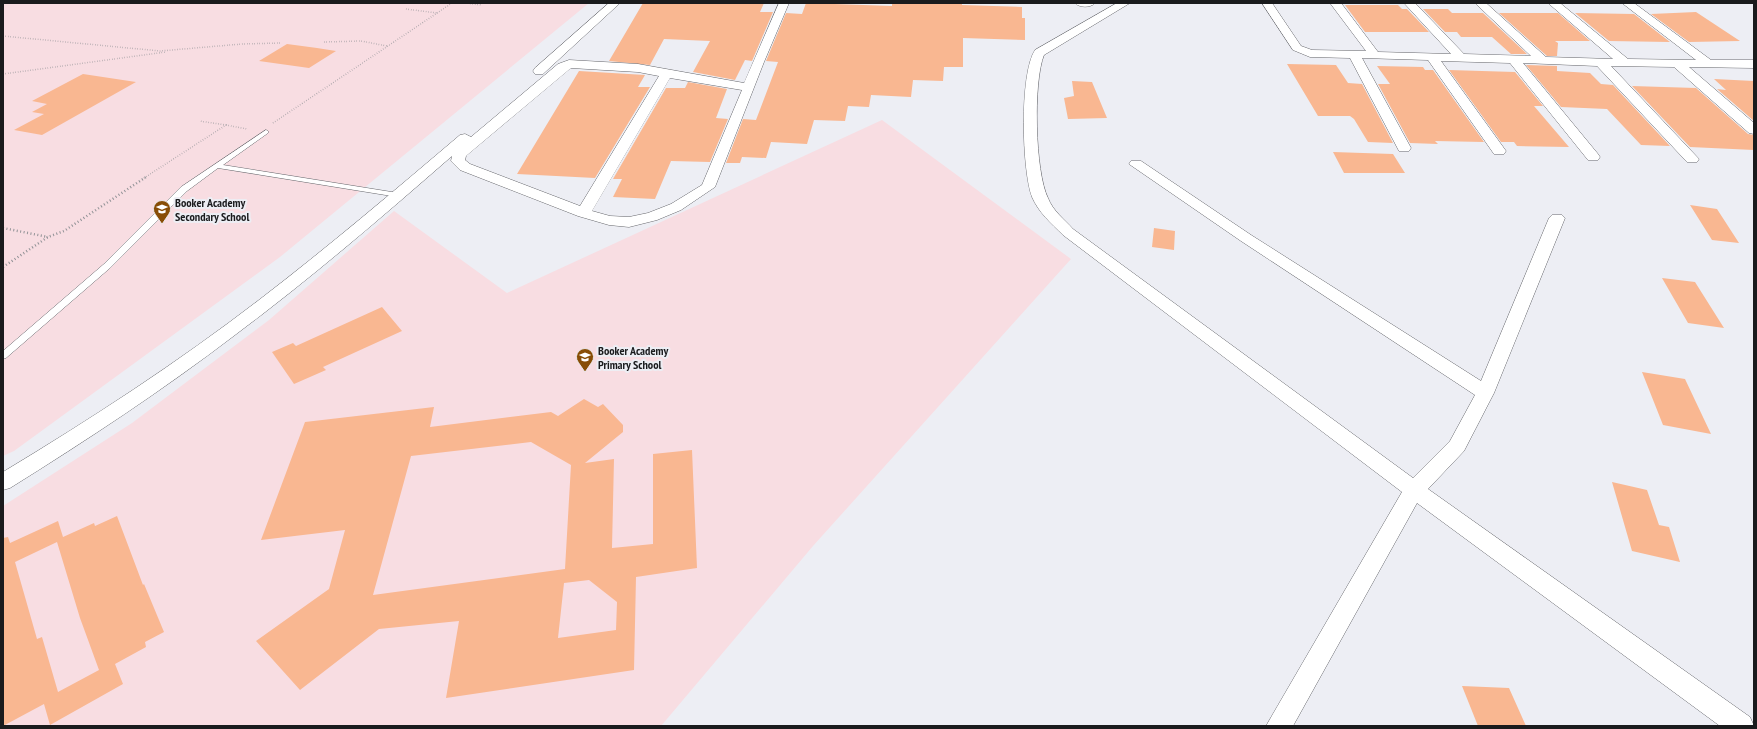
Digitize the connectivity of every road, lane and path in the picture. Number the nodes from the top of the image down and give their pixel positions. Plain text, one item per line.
1 (452, 3) edge
2 (465, 3) edge
3 (616, 3) edge
4 (784, 3) edge
5 (1080, 3) edge
6 (1090, 3) edge
7 (1125, 3) edge
8 (1267, 3) edge
9 (1335, 3) edge
10 (1409, 3) edge
11 (1480, 3) edge
12 (1553, 3) edge
13 (1627, 3) edge
14 (482, 5) dead end
15 (406, 9) dead end
16 (437, 13) junction
17 (3, 36) edge
18 (324, 42) dead end
19 (281, 43) dead end
20 (388, 46) junction
21 (182, 50) junction
22 (1354, 55) junction
23 (1375, 56) junction
24 (1432, 57) junction
25 (1462, 58) junction
26 (1514, 60) junction
27 (1543, 61) junction
28 (1601, 63) junction
29 (1625, 63) junction
30 (1678, 64) junction
31 (1709, 64) junction
32 (1754, 64) edge
33 (667, 73) junction
34 (3, 74) edge
35 (749, 88) junction
36 (198, 120) dead end
37 (226, 125) junction
38 (253, 130) dead end
39 (266, 130) joint
40 (1754, 130) edge
41 (1404, 148) dead end
42 (223, 151) dead end
43 (1499, 151) dead end
44 (234, 153) junction
45 (1593, 156) dead end
46 (1692, 158) dead end
47 (1136, 164) dead end
48 (216, 166) junction
49 (398, 195) junction
50 (583, 213) junction
51 (1558, 218) dead end
52 (3, 228) edge
53 (48, 237) junction
54 (3, 267) edge
55 (3, 356) edge
56 (1484, 393) junction
57 (3, 482) edge
58 (1414, 490) junction
59 (1279, 726) edge
60 (1741, 726) edge

1 - 16 path
2 - 14 path
3 - 49 street
4 - 35 street
5 - 6 street
7 - 58 street
8 - 22 street
9 - 23 street
10 - 25 street
11 - 27 street
12 - 29 street
13 - 31 street
15 - 16 path
16 - 20 path
17 - 21 path
18 - 20 path
19 - 21 path
20 - 39 path
21 - 34 path
22 - 23 street
22 - 41 street
23 - 24 street
24 - 25 street
24 - 43 street
25 - 26 street
26 - 27 street
26 - 45 street
27 - 28 street
28 - 29 street
28 - 46 street
29 - 30 street
30 - 31 street
30 - 40 street
31 - 32 street
33 - 35 street
33 - 50 street
33 - 50 street
35 - 50 street
36 - 37 path
37 - 38 path
37 - 53 path
39 - 44 lane
42 - 44 lane
44 - 48 lane
47 - 56 street
48 - 49 lane
48 - 55 lane
49 - 57 street
51 - 56 street
52 - 53 path
53 - 54 path
56 - 58 street
58 - 59 street
58 - 60 street

